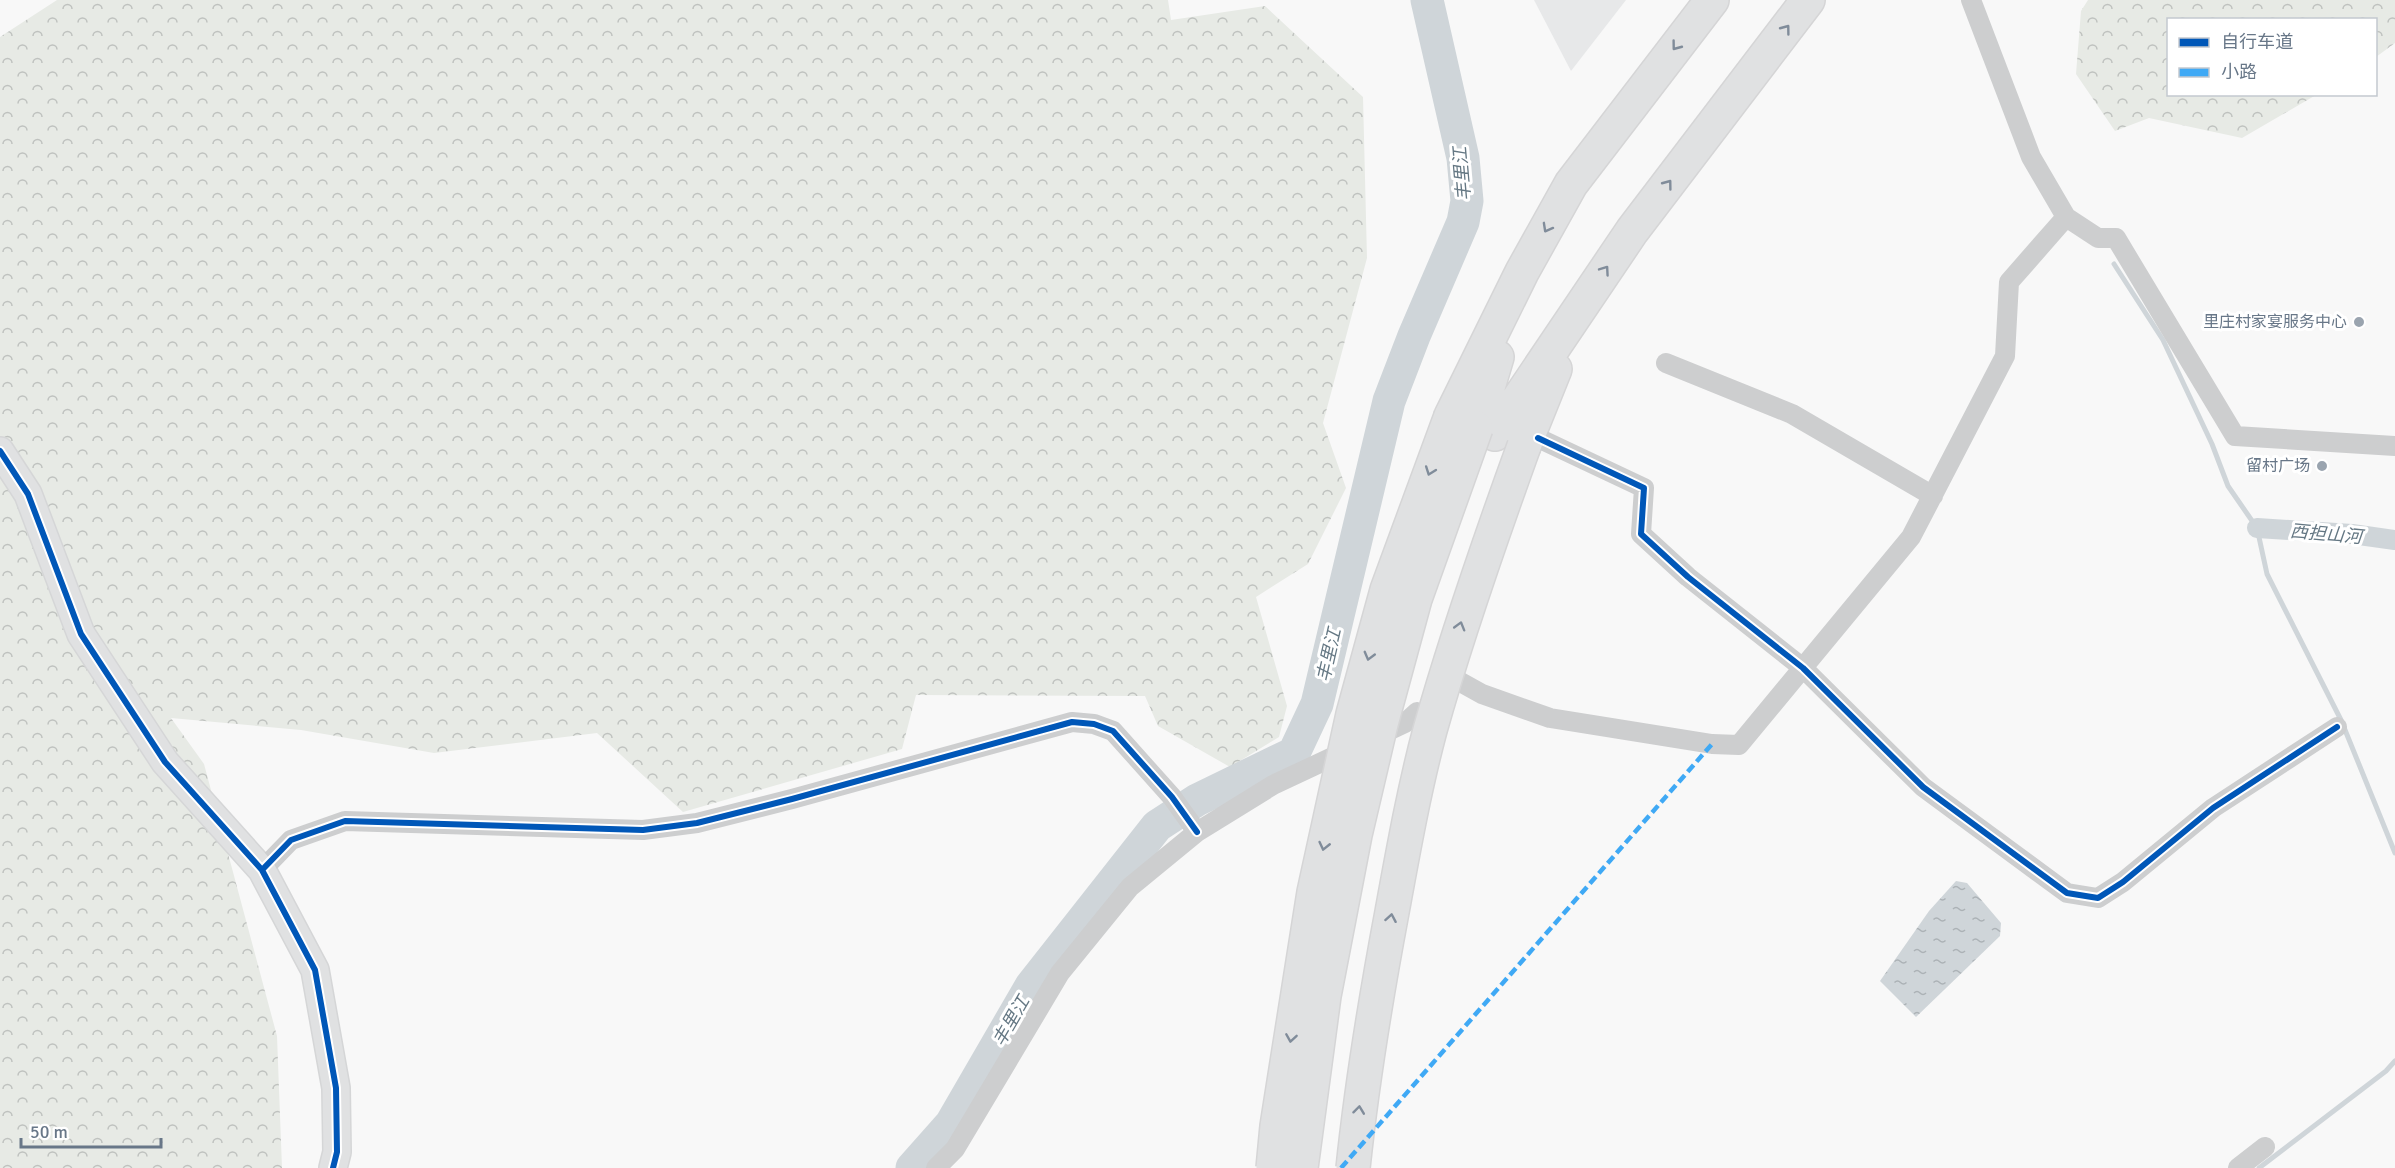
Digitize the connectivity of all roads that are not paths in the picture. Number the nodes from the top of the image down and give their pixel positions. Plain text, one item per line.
1 (1712, 0) edge
2 (1808, 0) edge
3 (1971, 0) edge
4 (2066, 217) junction
5 (1665, 363) dead end
6 (1497, 432) junction
7 (2395, 446) edge
8 (0, 451) edge
9 (1933, 496) junction
10 (1803, 668) junction
11 (1446, 674) dead end
12 (1417, 712) dead end
13 (2337, 727) dead end
14 (1195, 828) junction
15 (262, 870) junction
16 (2265, 1147) dead end
17 (333, 1168) edge
18 (936, 1168) edge
19 (1273, 1168) edge
20 (1301, 1168) edge
21 (1320, 1168) edge
22 (1353, 1168) edge
23 (2238, 1168) edge

1 -> 6 highway
6 -> 2 highway
3 - 4 street
4 - 7 street
4 - 9 street
5 - 9 street
6 - 10 street
6 -> 19 highway, bridge
6 - 20 highway, bridge
6 - 21 highway
22 -> 6 highway, bridge
8 - 15 street
9 - 10 street
10 - 11 street
10 - 13 street
12 - 14 street
14 - 15 street
14 - 18 street
15 - 17 street
16 - 23 street

